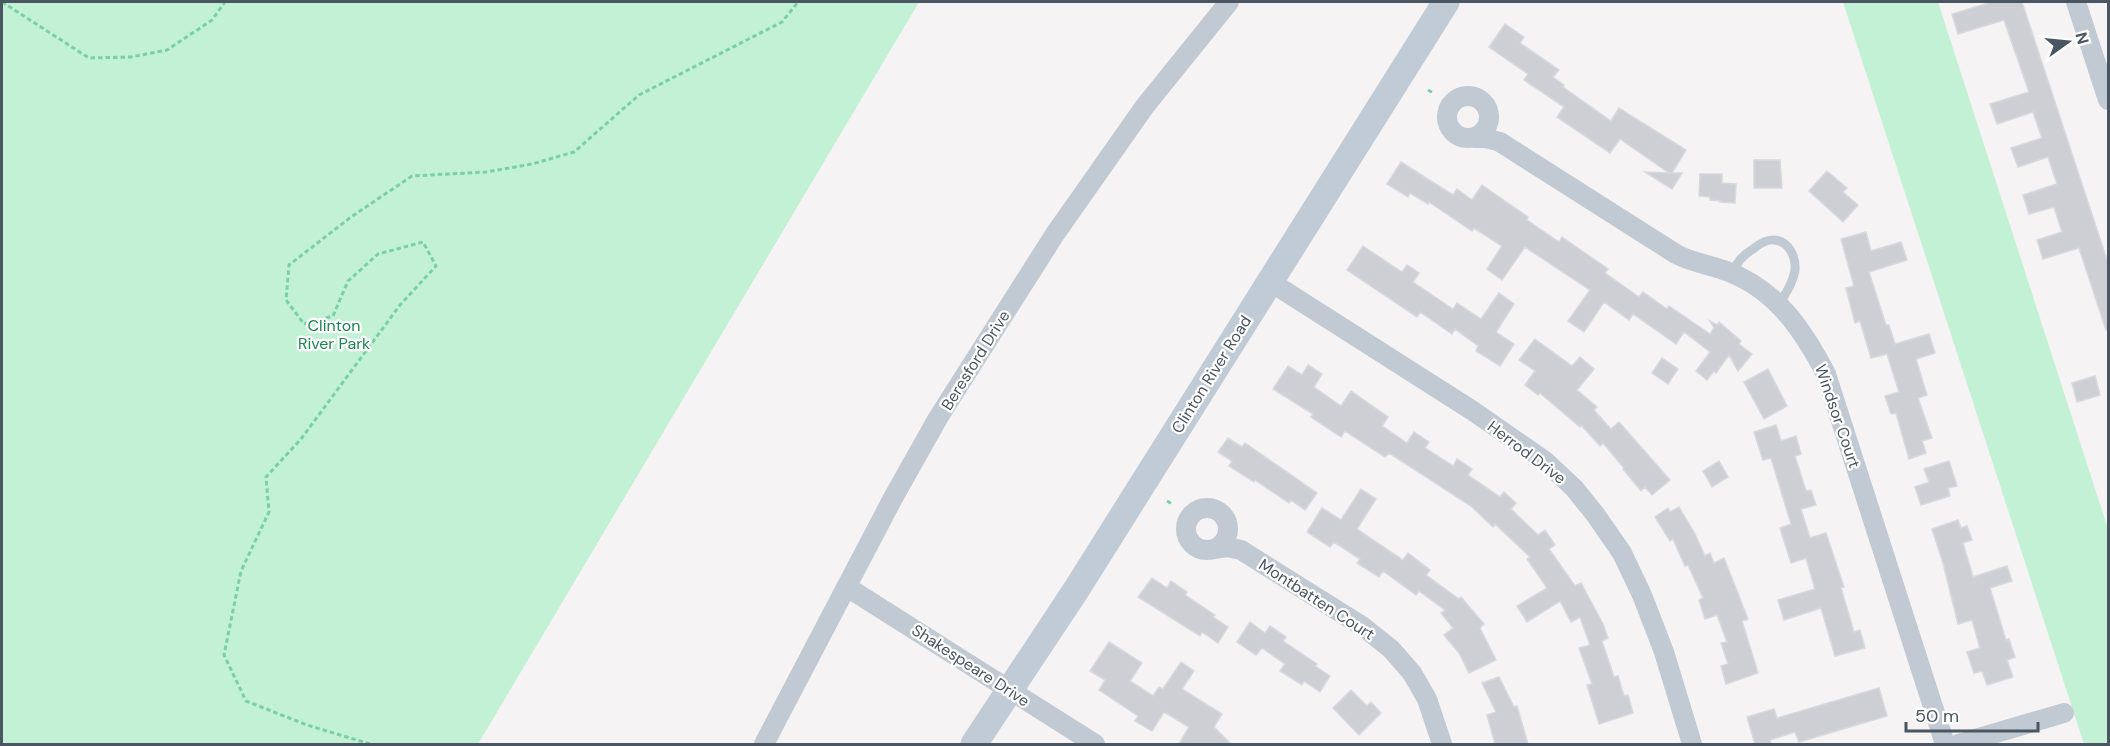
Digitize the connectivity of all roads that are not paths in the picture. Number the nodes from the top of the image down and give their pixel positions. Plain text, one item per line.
1 (1229, 2) edge
2 (1446, 2) edge
3 (2076, 2) edge
4 (2109, 100) edge
5 (1490, 117) junction
6 (1474, 138) junction
7 (1500, 142) junction
8 (1732, 273) junction
9 (1269, 281) junction
10 (1779, 304) junction
11 (1228, 526) junction
12 (1215, 549) junction
13 (1241, 550) junction
14 (847, 587) junction
15 (1009, 690) junction
16 (2064, 713) dead end
17 (764, 744) edge
18 (974, 744) edge
19 (1095, 744) edge
20 (1442, 744) edge
21 (1692, 744) edge
22 (1945, 744) edge
23 (1958, 744) edge

1 - 14 street, Beresford Drive
2 - 9 street, Clinton River Road
3 - 4 street
5 - 6 street
5 - 6 street, Windsor Court
5 - 7 street, Windsor Court
6 - 7 street, Windsor Court
7 - 8 street, Windsor Court
8 - 10 street, Windsor Court
8 - 10 lane
9 - 15 street, Clinton River Road
9 - 21 street, Herrod Drive
10 - 22 street, Windsor Court
11 - 12 street
11 - 12 street, Montbatten Court
11 - 13 street, Montbatten Court
12 - 13 street, Montbatten Court
13 - 20 street, Montbatten Court
14 - 15 street, Shakespeare Drive
14 - 17 street, Beresford Drive
15 - 18 street, Clinton River Road
15 - 19 street, Shakespeare Drive
16 - 23 street

